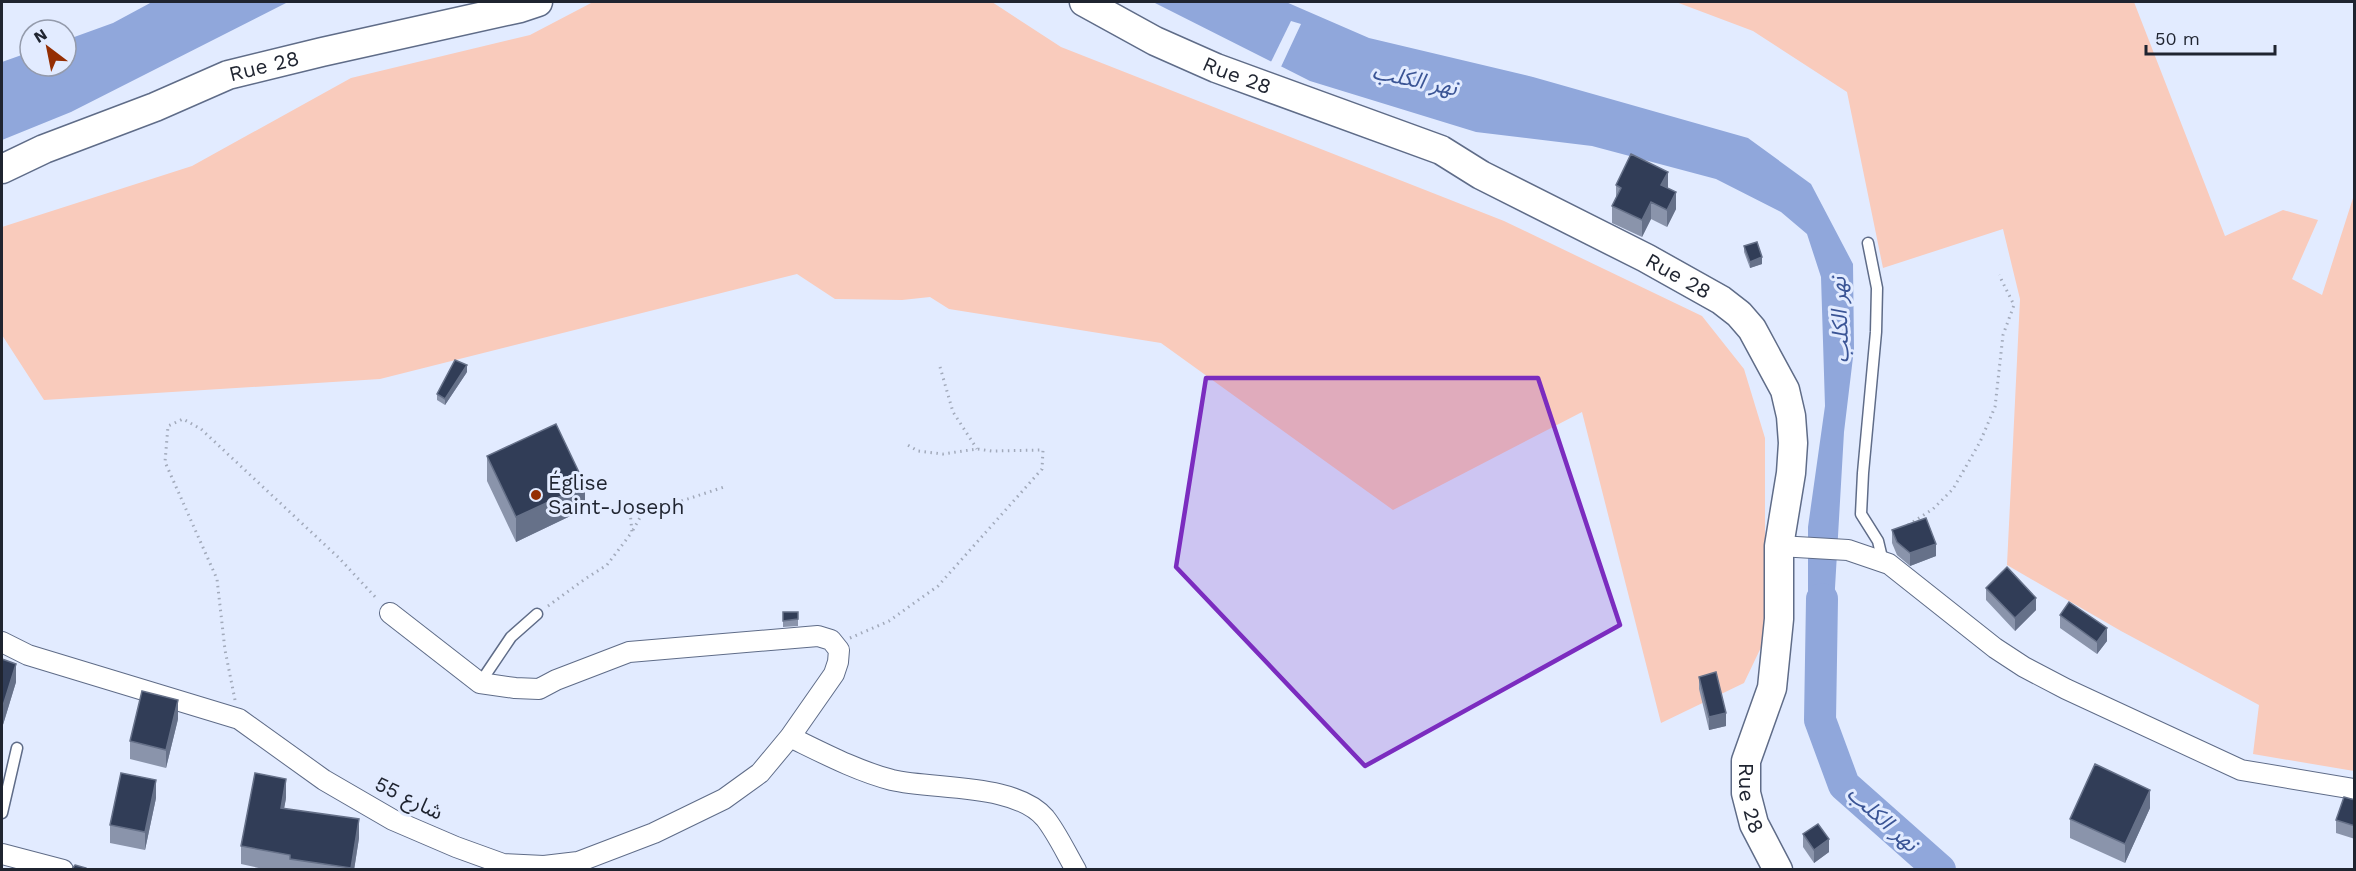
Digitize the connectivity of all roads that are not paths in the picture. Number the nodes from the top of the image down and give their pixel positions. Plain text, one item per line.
1 (538, 2) edge
2 (1084, 2) edge
3 (2, 170) edge
4 (1868, 243) dead end
5 (1779, 546) junction
6 (1883, 562) junction
7 (390, 613) road end
8 (537, 614) road end
9 (2, 642) edge
10 (480, 683) junction
11 (790, 737) junction
12 (16, 748) dead end
13 (2355, 789) edge
14 (3, 797) edge
15 (2, 813) edge
16 (2, 854) edge
17 (63, 870) edge
18 (1076, 870) edge
19 (1778, 870) edge

1 - 3 street, Rue 28
2 - 5 street, Rue 28
4 - 6 lane
5 - 6 street
5 - 19 street, Rue 28
6 - 13 street
7 - 10 street
8 - 10 lane
9 - 11 street, شارع 55
10 - 11 street, شارع 55
11 - 18 street
12 - 14 lane
14 - 15 lane
16 - 17 street

